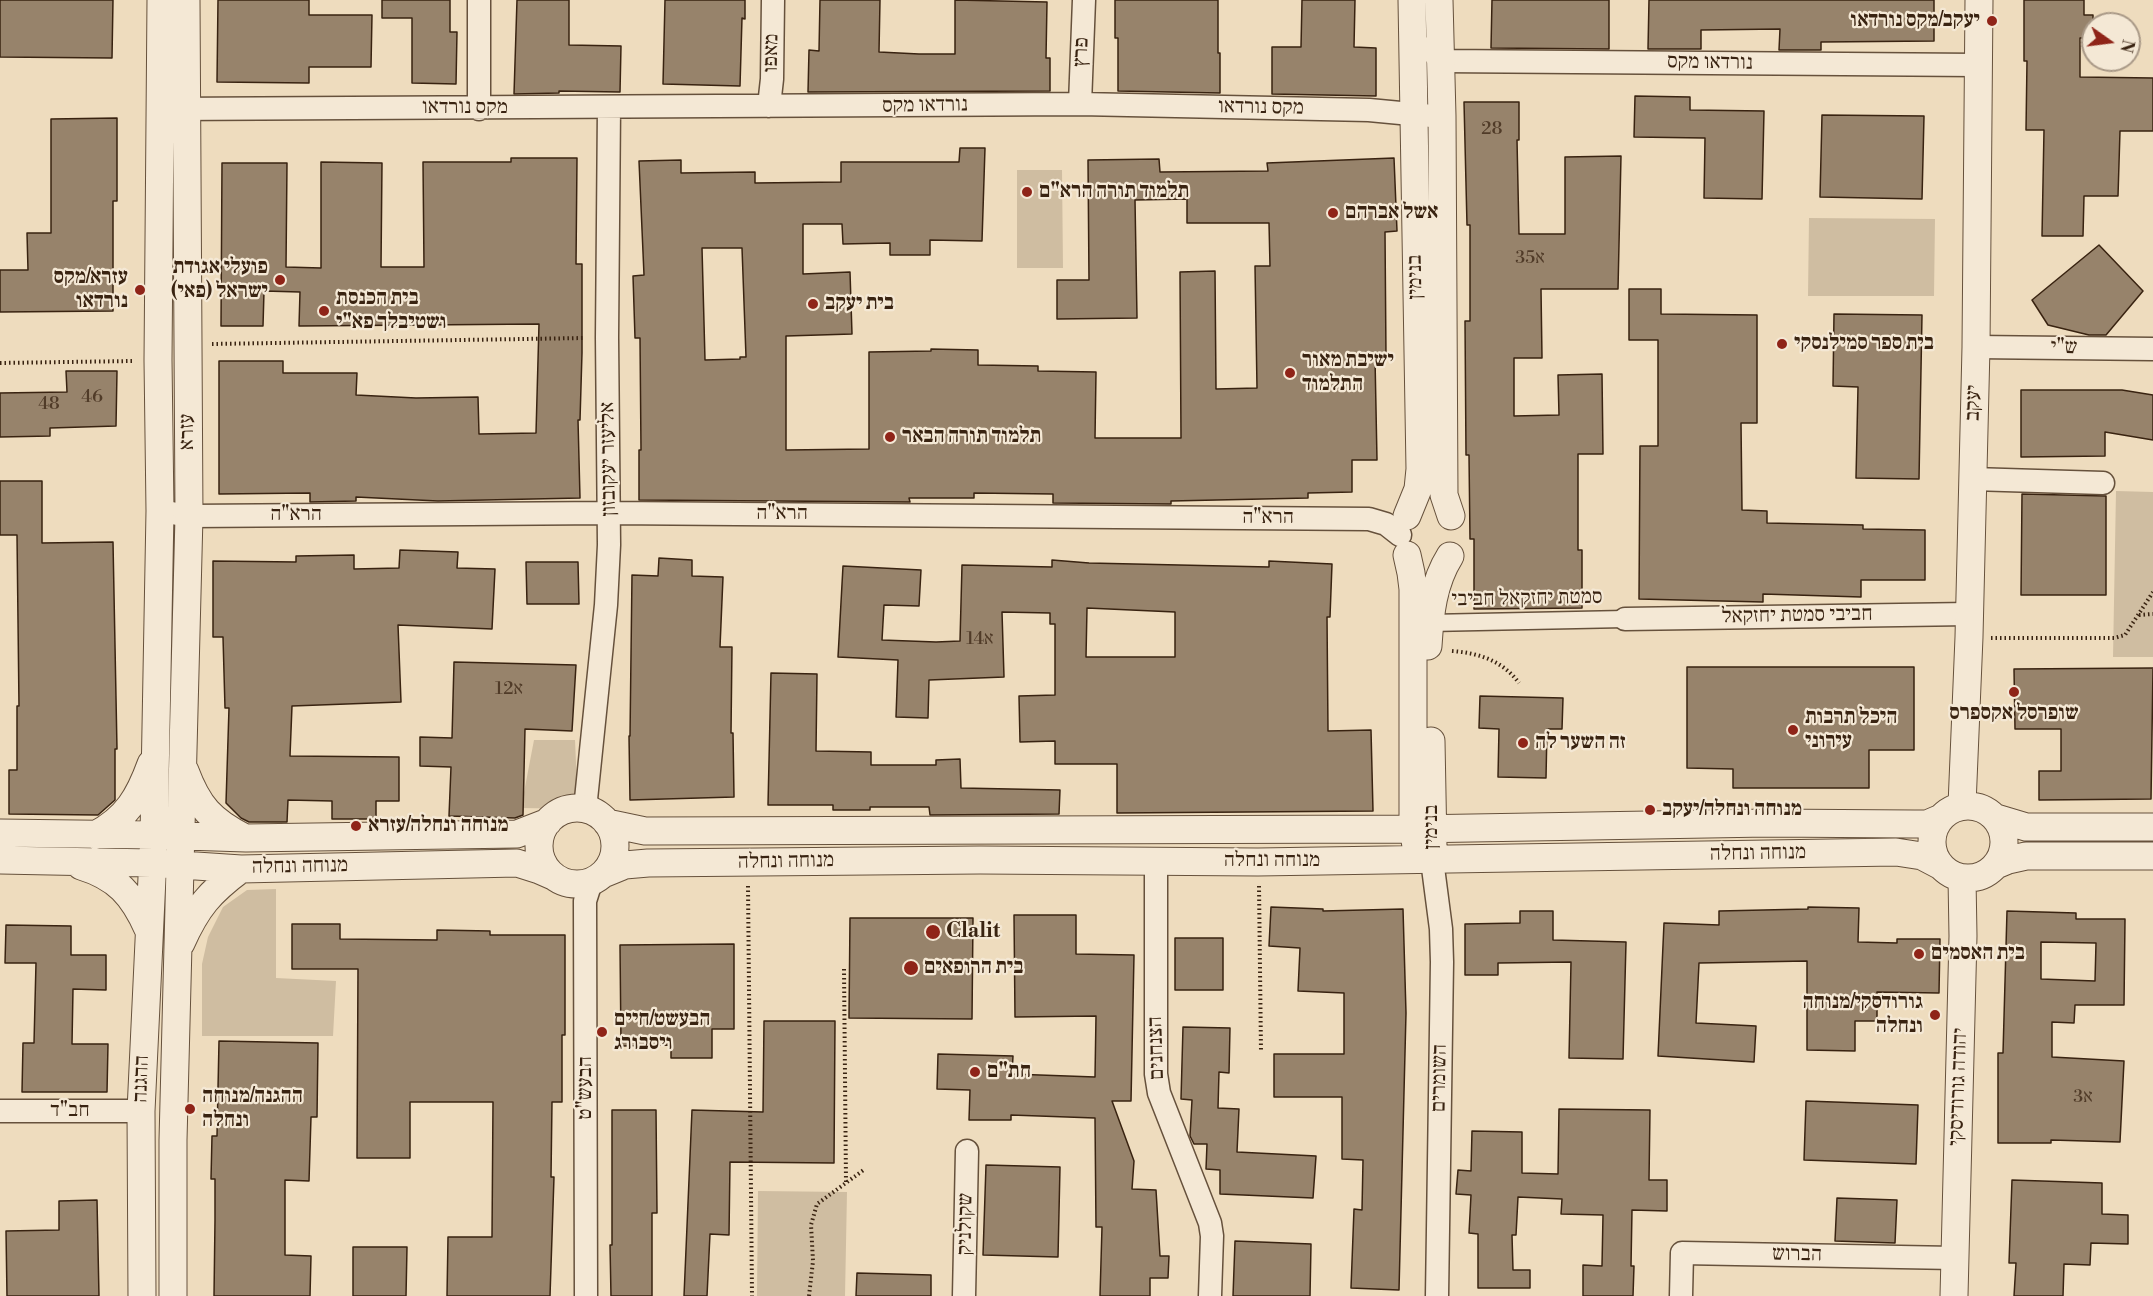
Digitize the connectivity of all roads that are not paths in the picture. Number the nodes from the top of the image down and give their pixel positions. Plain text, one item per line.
1 (161, 0) edge
2 (186, 0) edge
3 (479, 0) edge
4 (773, 0) edge
5 (1084, 0) edge
6 (1412, 0) edge
7 (1439, 0) edge
8 (1979, 0) edge
9 (1412, 29) junction
10 (1442, 61) junction
11 (1978, 65) junction
12 (1080, 105) junction
13 (769, 106) junction
14 (609, 107) junction
15 (174, 109) junction
16 (479, 109) junction
17 (1412, 115) junction
18 (1442, 116) junction
19 (1976, 347) junction
20 (2153, 349) edge
21 (1972, 479) junction
22 (2103, 483) dead end
23 (160, 511) junction
24 (610, 513) junction
25 (189, 516) junction
26 (1451, 516) junction
27 (1404, 536) junction
28 (1450, 556) junction
29 (1625, 619) joint
30 (1969, 626) junction
31 (1429, 636) junction
32 (156, 748) junction
33 (183, 765) junction
34 (1952, 812) junction
35 (596, 816) junction
36 (1996, 818) junction
37 (548, 822) junction
38 (2153, 827) edge
39 (1423, 829) junction
40 (0, 833) edge
41 (95, 835) junction
42 (166, 835) junction
43 (246, 838) junction
44 (2153, 856) edge
45 (0, 860) edge
46 (1432, 860) junction
47 (65, 862) junction
48 (1156, 862) junction
49 (151, 863) junction
50 (180, 864) junction
51 (1996, 865) junction
52 (241, 869) junction
53 (1951, 872) junction
54 (555, 877) junction
55 (597, 878) junction
56 (148, 931) junction
57 (178, 950) junction
58 (0, 1111) edge
59 (141, 1111) junction
60 (967, 1151) dead end
61 (1954, 1257) junction
62 (142, 1296) edge
63 (173, 1296) edge
64 (586, 1296) edge
65 (964, 1296) edge
66 (1210, 1296) edge
67 (1437, 1296) edge
68 (1681, 1296) edge
69 (1954, 1296) edge

1 - 15 street, עזרא
2 - 15 street, עזרא
3 - 16 street
4 - 13 street, מאפו
5 - 12 street, פרץ
6 - 9 street, בנימין
7 - 10 street, בנימין
8 - 11 street, יעקב
9 - 10 street
9 - 17 street, בנימין
10 - 11 street, נורדאו מקס
10 - 18 street, בנימין
11 - 19 street, יעקב
12 - 13 street, נורדאו מקס
12 - 17 street, מקס נורדאו
13 - 14 street, מקס נורדאו
14 - 16 street, מקס נורדאו
14 - 24 street, אליעזר יעקובזון
15 - 16 street, מקס נורדאו
15 - 23 street, עזרא
15 - 25 street, עזרא
17 - 18 street, מקס נורדאו
17 - 27 street, בנימין
18 - 26 street, בנימין
19 - 20 street, ש"י
19 - 21 street, יעקב
21 - 22 street
21 - 30 street, יעקב
23 - 25 street, הרא"ה
23 - 32 street, עזרא
24 - 25 street, הרא"ה
24 - 27 street, הרא"ה
24 - 35 street, אליעזר יעקובזון
25 - 33 street, עזרא
26 - 27 street
26 - 28 street
27 - 28 street
27 - 39 street, בנימין
28 - 31 street, בנימין
29 - 30 street, חביבי סמטת יחזקאל
29 - 31 street, סמטת יחזקאל חביבי
30 - 34 street, יעקב
31 - 39 street, בנימין
32 - 41 street
32 - 42 street, עזרא
33 - 42 street, עזרא
33 - 43 street
34 - 36 street
34 - 39 street, מנוחה ונחלה
34 - 53 street
35 - 37 street
35 - 39 street, מנוחה ונחלה
35 - 55 street
36 - 38 street
36 - 51 street
37 - 43 street, מנוחה ונחלה
37 - 54 street
39 - 46 street, בנימין
40 - 41 street, מנוחה ונחלה
41 - 42 street, מנוחה ונחלה
42 - 43 street, מנוחה ונחלה
42 - 49 street, עזרא
42 - 50 street, עזרא
44 - 51 street
45 - 47 street
46 - 48 street, מנוחה ונחלה
46 - 53 street, מנוחה ונחלה
46 - 67 street, השומרים
47 - 49 street, מנוחה ונחלה
47 - 56 street
48 - 55 street, מנוחה ונחלה
48 - 66 street, הצנחנים
49 - 50 street, מנוחה ונחלה
49 - 56 street, ההגנה
50 - 52 street, מנוחה ונחלה
50 - 57 street, ההגנה
51 - 53 street
52 - 54 street, מנוחה ונחלה
52 - 57 street
53 - 61 street, יהודה גורודיסקי
54 - 55 street
55 - 64 street, הבעש"ט
56 - 59 street, ההגנה
57 - 63 street, ההגנה
58 - 59 street, חב"ד
59 - 62 street, ההגנה
60 - 65 street, שקולניק
61 - 68 street, הברוש
61 - 69 street, יהודה גורודיסקי

